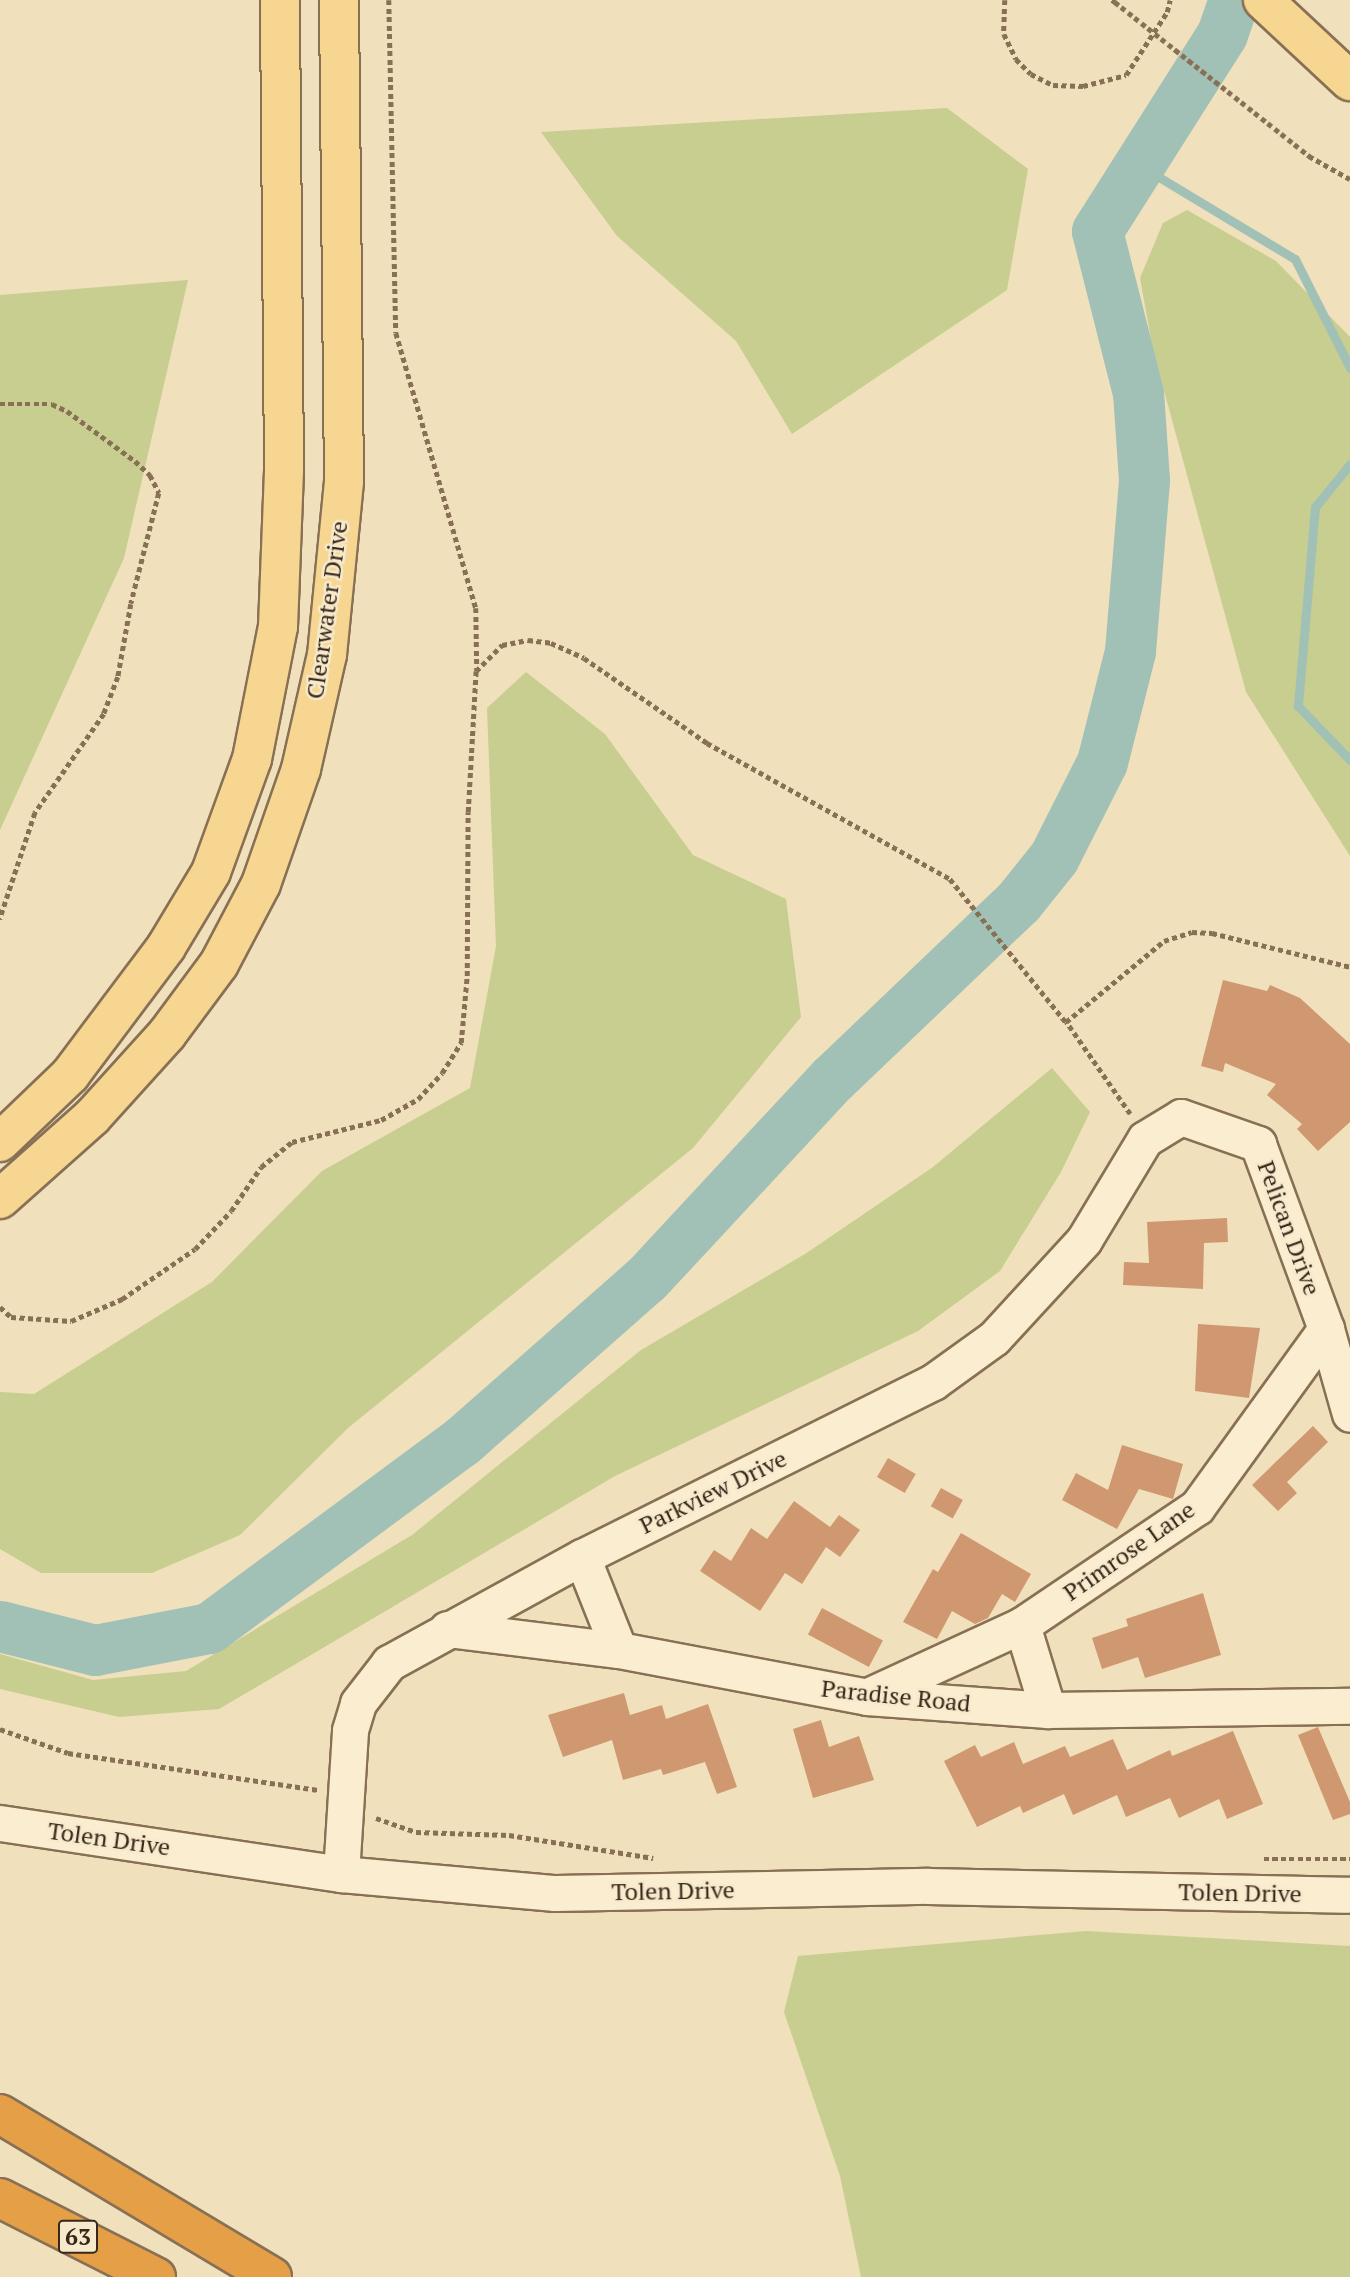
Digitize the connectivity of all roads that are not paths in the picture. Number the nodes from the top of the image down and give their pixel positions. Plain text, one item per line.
1 (280, 0) edge
2 (339, 0) edge
3 (1263, 0) edge
4 (1345, 75) edge
5 (1152, 1134) joint
6 (4, 1139) edge
7 (0, 1199) edge
8 (1326, 1329) junction
9 (1350, 1414) edge
10 (582, 1557) junction
11 (1022, 1625) junction
12 (447, 1629) junction
13 (619, 1650) junction
14 (867, 1697) junction
15 (1350, 1706) edge
16 (1048, 1710) junction
17 (0, 1823) edge
18 (341, 1874) junction
19 (1350, 1895) edge
20 (0, 2114) edge
21 (0, 2198) edge
22 (156, 2277) edge
23 (272, 2277) edge

1 - 6 main road, Clearwater Drive
2 - 7 main road, Clearwater Drive
3 - 4 main road
5 - 8 street, Pelican Drive
5 - 10 street, Parkview Drive
8 - 9 street, Pelican Drive
8 - 11 street, Primrose Lane
10 - 12 street, Parkview Drive
10 - 13 street
11 - 14 street, Primrose Lane
11 - 16 street
12 - 13 street, Paradise Road
12 - 18 street, Parkview Drive
13 - 14 street, Paradise Road
14 - 16 street, Paradise Road
15 - 16 street, Paradise Road
17 - 18 street, Tolen Drive
18 - 19 street, Tolen Drive
20 - 23 highway
21 - 22 highway, 63

